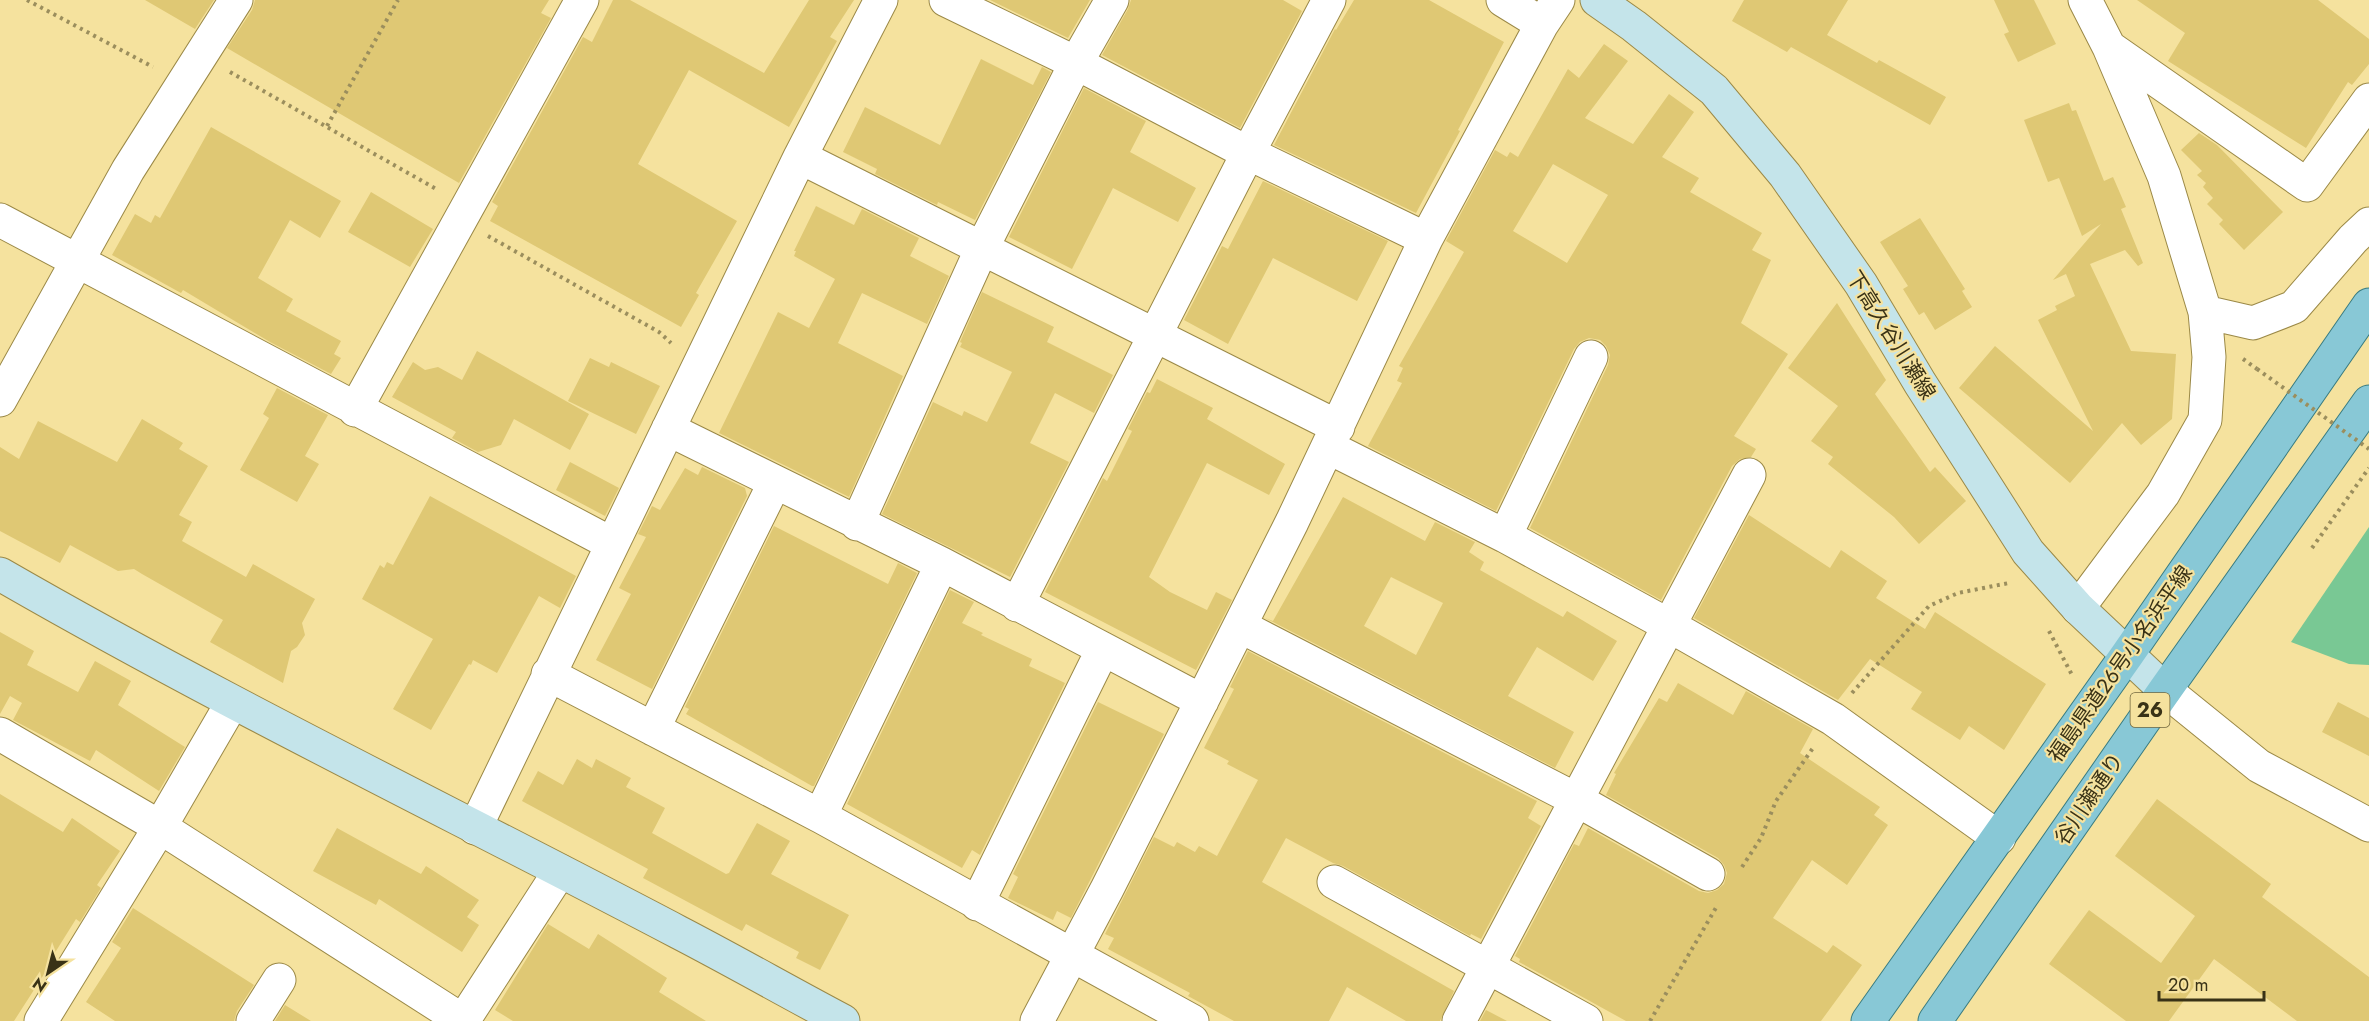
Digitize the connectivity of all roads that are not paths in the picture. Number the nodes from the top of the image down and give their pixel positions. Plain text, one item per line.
1 (236, 0) edge
2 (582, 0) edge
3 (881, 0) edge
4 (946, 0) edge
5 (1112, 0) edge
6 (1329, 0) edge
7 (1503, 0) edge
8 (2085, 0) edge
9 (1603, 2) edge
10 (1550, 12) edge
11 (2109, 47) junction
12 (1076, 63) junction
13 (2369, 100) edge
14 (1248, 153) junction
15 (800, 157) junction
16 (0, 220) edge
17 (2369, 224) edge
18 (1426, 239) junction
19 (982, 248) junction
20 (76, 262) junction
21 (2369, 305) edge
22 (2205, 312) junction
23 (1157, 335) junction
24 (1591, 357) dead end
25 (0, 400) edge
26 (2369, 402) edge
27 (355, 410) junction
28 (668, 429) junction
29 (1333, 437) junction
30 (1749, 475) dead end
31 (775, 482) junction
32 (857, 524) junction
33 (1505, 536) junction
34 (612, 544) junction
35 (942, 564) junction
36 (0, 574) edge
37 (1017, 605) junction
38 (2078, 608) junction
39 (1240, 626) junction
40 (1670, 626) junction
41 (1103, 649) junction
42 (2127, 655) junction
43 (549, 674) junction
44 (2165, 690) junction
45 (1202, 701) junction
46 (232, 703) junction
47 (653, 729) junction
48 (0, 734) edge
49 (1577, 800) junction
50 (820, 816) junction
51 (2369, 825) edge
52 (160, 827) junction
53 (475, 828) junction
54 (1999, 838) junction
55 (560, 871) junction
56 (1334, 882) dead end
57 (1722, 882) road end
58 (977, 904) junction
59 (1072, 956) junction
60 (1489, 967) junction
61 (279, 980) dead end
62 (471, 1018) edge
63 (41, 1021) edge
64 (253, 1021) edge
65 (843, 1021) edge
66 (1037, 1021) edge
67 (1192, 1021) edge
68 (1459, 1021) edge
69 (1586, 1021) edge
70 (1868, 1021) edge
71 (1935, 1021) edge

1 - 20 street
2 - 27 street
3 - 15 street
4 - 12 street
5 - 12 street
6 - 14 street
7 - 10 street
8 - 11 street
9 - 38 street, 下高久谷川瀬線
10 - 18 street
11 - 13 street
11 - 22 street
12 - 14 street
12 - 19 street
14 - 18 street
14 - 23 street
15 - 19 street
15 - 28 street
16 - 20 street
17 - 22 street
18 - 29 street
19 - 23 street
19 - 32 street
20 - 25 street
20 - 27 street
21 - 42 main road, 福島県道26号小名浜平線 / 26
22 - 38 street
23 - 29 street
23 - 37 street
24 - 33 street
26 - 44 main road, 谷川瀬通り / 26
27 - 34 street
28 - 31 street
28 - 34 street
29 - 33 street
29 - 39 street
30 - 40 street
31 - 32 street
31 - 47 street
32 - 35 street
33 - 40 street
34 - 43 street
35 - 37 street
35 - 50 street
36 - 46 street
37 - 41 street
38 - 42 street, 下高久谷川瀬線
39 - 45 street
39 - 49 street
40 - 49 street
40 - 54 street
41 - 45 street
41 - 58 street
42 - 44 street, 下高久谷川瀬線
42 - 54 main road, 福島県道26号小名浜平線 / 26
43 - 47 street
43 - 53 street
44 - 51 street
44 - 71 main road, 谷川瀬通り / 26
45 - 59 street
46 - 52 street
46 - 53 street
47 - 50 street
48 - 52 street
49 - 57 street
49 - 60 street
50 - 58 street
52 - 62 street
52 - 63 street
53 - 55 street
54 - 70 main road, 福島県道26号小名浜平線 / 26
55 - 62 street
55 - 65 street
56 - 60 street
58 - 59 street
59 - 66 street
59 - 67 street
60 - 68 street
60 - 69 street
61 - 64 street

